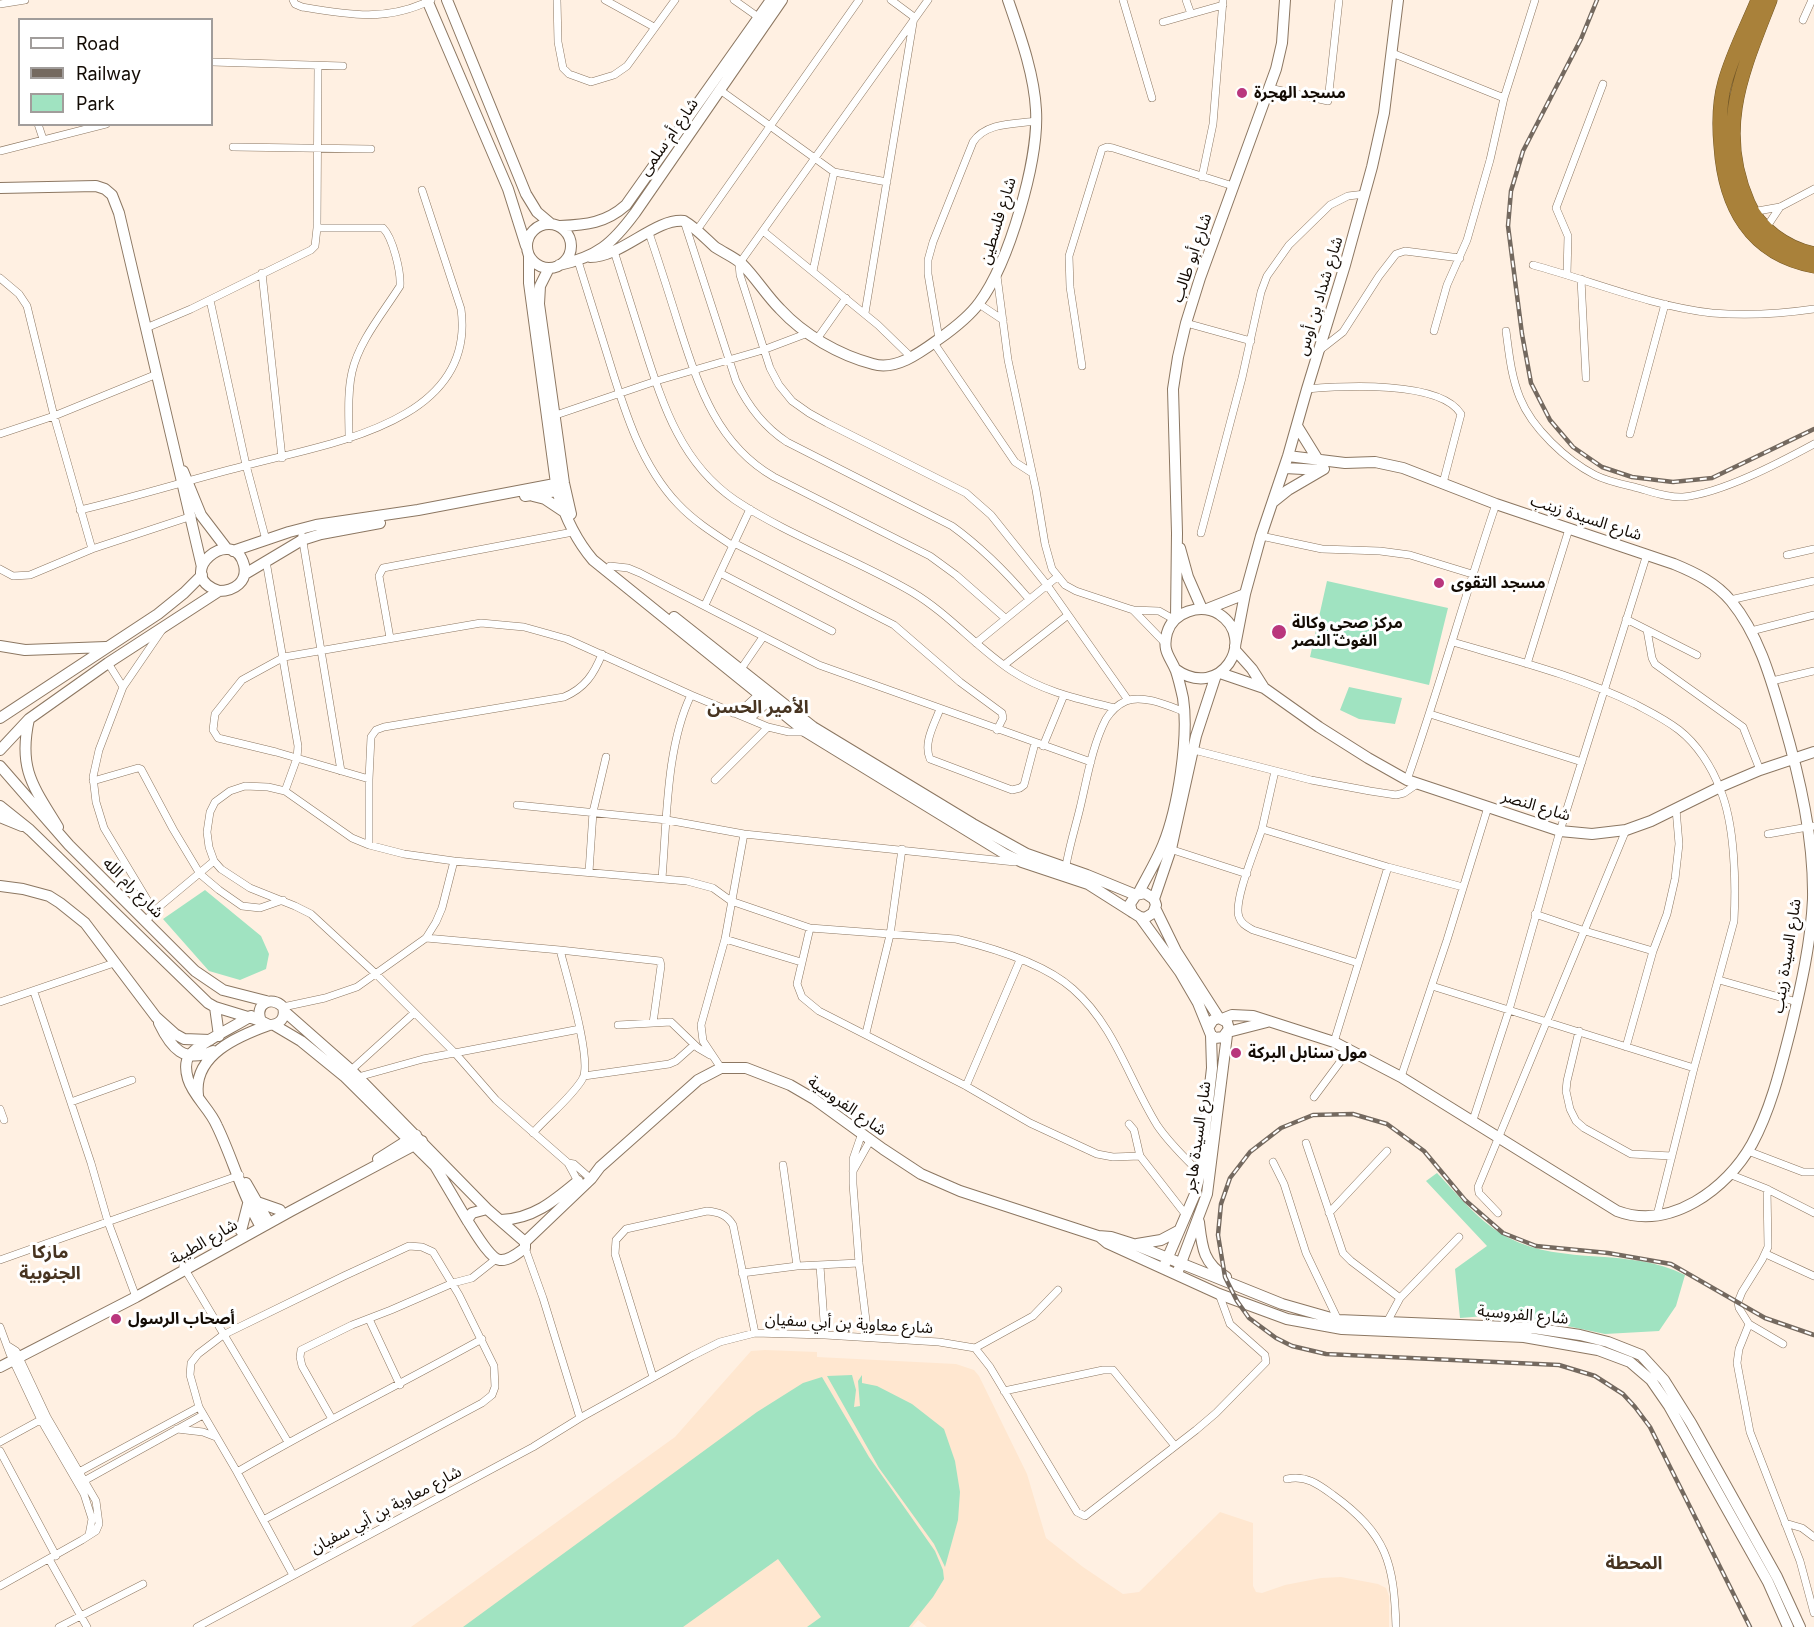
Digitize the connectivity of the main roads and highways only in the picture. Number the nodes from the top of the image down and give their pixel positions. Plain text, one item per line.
1 (1758, 0) edge
2 (1770, 0) edge
3 (1814, 254) edge
4 (1814, 266) edge

1 - 4 highway
2 - 3 highway

